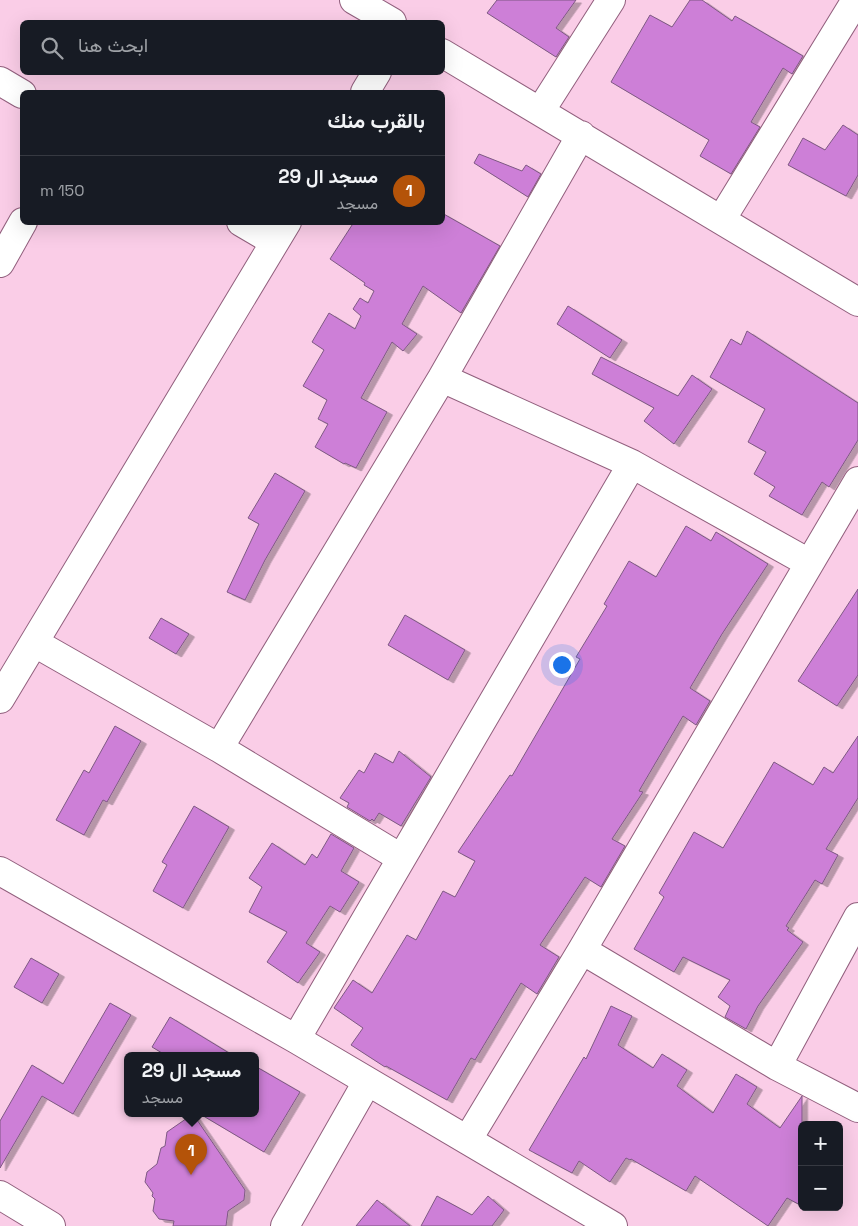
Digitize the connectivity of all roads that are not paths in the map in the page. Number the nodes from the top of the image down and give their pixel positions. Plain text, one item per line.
1 (611, 0) edge
2 (856, 6) edge
3 (445, 55) edge
4 (375, 75) edge
5 (0, 80) edge
6 (366, 90) edge
7 (20, 93) edge
8 (541, 110) junction
9 (581, 134) junction
10 (721, 220) junction
11 (21, 225) edge
12 (253, 225) edge
13 (281, 232) edge
14 (0, 263) edge
15 (858, 302) edge
16 (442, 378) junction
17 (632, 464) junction
18 (858, 481) edge
19 (809, 563) junction
20 (35, 643) junction
21 (0, 699) edge
22 (219, 748) junction
23 (401, 858) junction
24 (0, 871) edge
25 (858, 917) edge
26 (582, 950) junction
27 (296, 1039) junction
28 (777, 1066) junction
29 (367, 1082) junction
30 (858, 1108) edge
31 (468, 1139) junction
32 (0, 1195) edge
33 (51, 1226) edge
34 (285, 1226) edge
35 (613, 1226) edge

1 - 8 street
2 - 10 street
3 - 8 street
4 - 6 street
5 - 7 street
8 - 9 street
9 - 10 street
9 - 16 street
10 - 15 street
11 - 14 street
12 - 13 street
13 - 20 street
16 - 17 street
16 - 22 street
17 - 19 street
17 - 23 street
18 - 19 street
19 - 26 street
20 - 21 street
20 - 22 street
22 - 23 street
23 - 27 street
24 - 27 street
25 - 28 street
26 - 28 street
26 - 31 street
27 - 29 street
28 - 30 street
29 - 31 street
29 - 34 street
31 - 35 street
32 - 33 street

